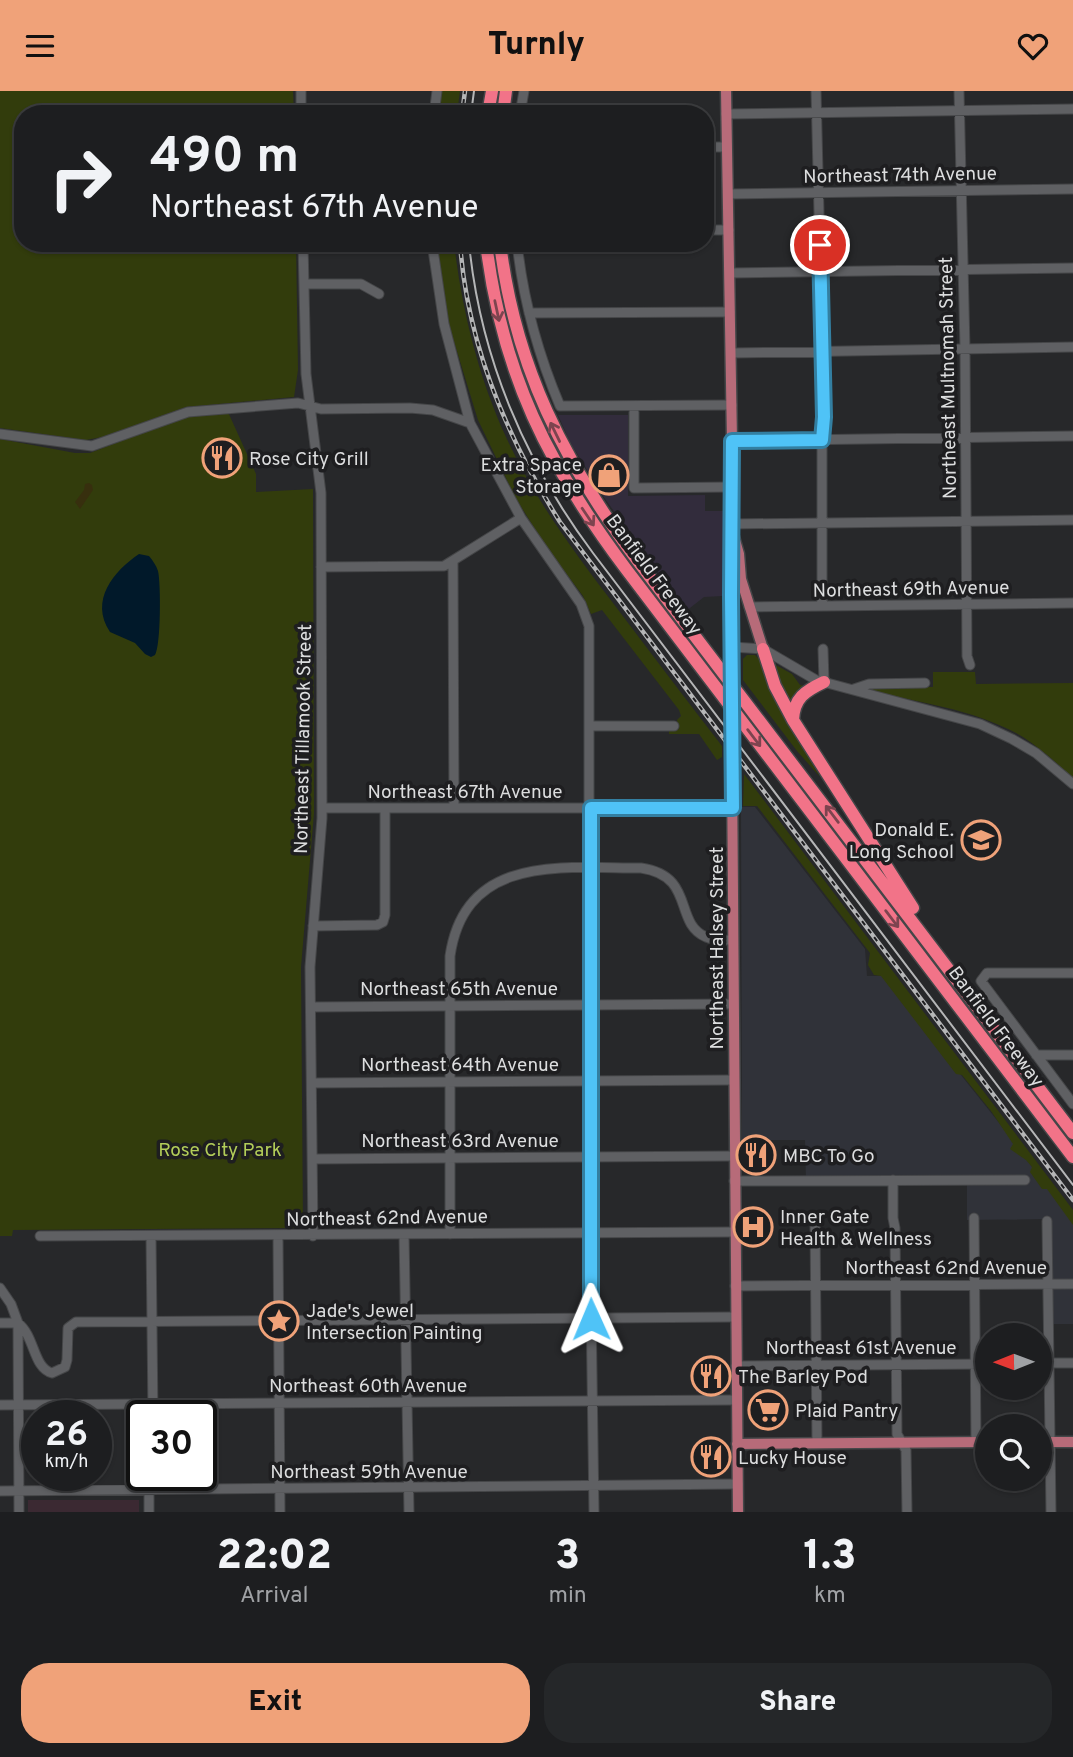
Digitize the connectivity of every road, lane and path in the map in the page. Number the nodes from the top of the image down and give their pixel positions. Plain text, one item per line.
1 (726, 91) edge
2 (817, 91) edge
3 (959, 91) edge
4 (1073, 109) edge
5 (960, 111) junction
6 (817, 113) junction
7 (726, 114) junction
8 (714, 147) edge
9 (727, 147) junction
10 (1073, 189) edge
11 (961, 190) junction
12 (819, 192) junction
13 (728, 194) junction
14 (714, 230) edge
15 (729, 230) junction
16 (303, 252) edge
17 (433, 252) edge
18 (488, 252) edge
19 (501, 252) edge
20 (519, 252) edge
21 (1073, 268) edge
22 (963, 269) junction
23 (821, 272) junction
24 (730, 273) junction
25 (304, 284) junction
26 (379, 294) dead end
27 (730, 312) junction
28 (529, 313) junction
29 (1073, 347) edge
30 (965, 349) junction
31 (823, 351) junction
32 (731, 353) junction
33 (732, 405) junction
34 (634, 406) junction
35 (309, 407) junction
36 (470, 423) junction
37 (0, 434) edge
38 (1073, 436) edge
39 (966, 438) junction
40 (822, 440) junction
41 (732, 441) junction
42 (732, 487) junction
43 (521, 518) junction
44 (1073, 520) edge
45 (965, 522) junction
46 (822, 523) junction
47 (731, 524) junction
48 (453, 562) junction
49 (321, 567) junction
50 (1073, 603) edge
51 (967, 604) junction
52 (822, 606) junction
53 (749, 607) junction
54 (733, 647) junction
55 (763, 649) junction
56 (823, 649) dead end
57 (970, 665) dead end
58 (824, 682) junction
59 (925, 683) dead end
60 (854, 689) junction
61 (793, 720) junction
62 (591, 726) junction
63 (674, 726) dead end
64 (1073, 784) edge
65 (322, 808) junction
66 (384, 808) junction
67 (454, 808) junction
68 (591, 808) junction
69 (733, 808) junction
70 (590, 868) junction
71 (313, 926) junction
72 (733, 940) junction
73 (948, 965) junction
74 (1073, 973) edge
75 (733, 1004) junction
76 (589, 1005) junction
77 (449, 1006) junction
78 (311, 1007) junction
79 (1036, 1055) junction
80 (1073, 1055) edge
81 (733, 1080) junction
82 (589, 1081) junction
83 (450, 1082) junction
84 (312, 1083) junction
85 (1073, 1104) edge
86 (1073, 1133) edge
87 (734, 1156) junction
88 (589, 1157) junction
89 (1073, 1157) edge
90 (450, 1158) junction
91 (313, 1159) junction
92 (1025, 1179) dead end
93 (893, 1180) junction
94 (734, 1181) junction
95 (974, 1218) dead end
96 (1047, 1221) dead end
97 (815, 1222) dead end
98 (734, 1232) junction
99 (404, 1234) junction
100 (450, 1234) junction
101 (590, 1234) junction
102 (40, 1236) dead end
103 (278, 1236) junction
104 (313, 1236) junction
105 (151, 1237) junction
106 (1048, 1284) junction
107 (1073, 1284) edge
108 (816, 1285) junction
109 (895, 1285) junction
110 (975, 1285) junction
111 (735, 1286) junction
112 (0, 1288) edge
113 (735, 1317) junction
114 (591, 1319) junction
115 (406, 1320) junction
116 (152, 1321) junction
117 (279, 1321) junction
118 (18, 1322) junction
119 (0, 1323) edge
120 (975, 1323) edge
121 (1046, 1323) edge
122 (18, 1352) junction
123 (36, 1352) junction
124 (1052, 1363) edge
125 (1073, 1363) edge
126 (817, 1364) junction
127 (896, 1364) junction
128 (975, 1364) edge
129 (736, 1366) junction
130 (153, 1400) edge
131 (736, 1400) junction
132 (592, 1401) junction
133 (407, 1402) junction
134 (217, 1403) edge
135 (280, 1403) junction
136 (126, 1404) edge
137 (0, 1405) edge
138 (18, 1405) junction
139 (975, 1442) edge
140 (1052, 1442) edge
141 (1073, 1442) edge
142 (817, 1443) junction
143 (902, 1443) junction
144 (737, 1444) junction
145 (738, 1484) junction
146 (593, 1486) junction
147 (409, 1488) junction
148 (217, 1489) edge
149 (280, 1489) junction
150 (126, 1490) edge
151 (0, 1491) edge
152 (19, 1491) junction
153 (148, 1491) edge
154 (1049, 1491) edge
155 (19, 1512) edge
156 (149, 1512) edge
157 (280, 1512) edge
158 (409, 1512) edge
159 (593, 1512) edge
160 (738, 1512) edge
161 (907, 1512) edge
162 (1051, 1512) edge

1 - 7 main road, Northeast Halsey Street
2 - 6 street
3 - 5 street, Northeast Multnomah Street
4 - 5 street
5 - 6 street
5 - 11 street, Northeast Multnomah Street
6 - 7 street
6 - 12 street
7 - 9 main road, Northeast Halsey Street
8 - 9 street
9 - 13 main road, Northeast Halsey Street
10 - 11 street, Northeast 74th Avenue
11 - 12 street, Northeast 74th Avenue
11 - 22 street, Northeast Multnomah Street
12 - 13 street, Northeast 74th Avenue
12 - 23 street
13 - 15 main road, Northeast Halsey Street
14 - 15 street
15 - 24 main road, Northeast Halsey Street
16 - 25 street, Northeast Tillamook Street
17 - 36 street
18 -> 89 highway, Banfield Freeway
73 -> 19 highway, Banfield Freeway
20 - 28 street
21 - 22 street
22 - 23 street
22 - 30 street, Northeast Multnomah Street
23 - 24 street
23 - 31 street
24 - 27 main road, Northeast Halsey Street
25 - 26 street
25 - 35 street, Northeast Tillamook Street
27 - 28 street
27 - 32 main road, Northeast Halsey Street
28 - 34 street
29 - 30 street
30 - 31 street
30 - 39 street, Northeast Multnomah Street
31 - 32 street
31 - 40 street
32 - 33 main road, Northeast Halsey Street
33 - 34 street
33 - 41 main road, Northeast Halsey Street
34 - 42 street
35 - 36 street
35 - 37 street
35 - 49 street, Northeast Tillamook Street
36 - 43 street
38 - 39 street
39 - 40 street
39 - 45 street, Northeast Multnomah Street
40 - 41 street
40 - 46 street
41 - 42 main road, Northeast Halsey Street
42 - 47 main road, Northeast Halsey Street
43 - 48 street
43 - 62 street
44 - 45 street
45 - 46 street
45 - 51 street, Northeast Multnomah Street
46 - 47 street
46 - 52 street
47 - 53 main road
47 - 54 main road, Northeast Halsey Street
48 - 49 street
48 - 67 street
49 - 65 street, Northeast Tillamook Street
50 - 51 street, Northeast 69th Avenue
51 - 52 street, Northeast 69th Avenue
51 - 57 street, Northeast Multnomah Street
52 - 53 street, Northeast 69th Avenue
53 - 55 main road
54 - 55 street
54 - 69 main road, Northeast Halsey Street, bridge
55 - 58 street
55 - 61 highway
56 - 58 street
58 - 60 street
58 - 61 highway
59 - 60 street
60 - 64 street
61 - 73 highway
62 - 63 street
62 - 68 street
65 - 66 street, Northeast 67th Avenue
65 - 71 street, Northeast Tillamook Street
66 - 67 street, Northeast 67th Avenue
66 - 71 street
67 - 68 street, Northeast 67th Avenue
68 - 69 street, Northeast 67th Avenue
68 - 70 street
69 - 72 main road, Northeast Halsey Street
70 - 72 street
70 - 76 street
70 - 77 street
71 - 78 street, Northeast Tillamook Street
72 - 75 main road, Northeast Halsey Street
73 - 86 highway, Banfield Freeway
74 - 79 street
75 - 76 street, Northeast 65th Avenue
75 - 81 main road, Northeast Halsey Street
76 - 77 street, Northeast 65th Avenue
76 - 82 street
77 - 78 street, Northeast 65th Avenue
77 - 83 street
78 - 84 street, Northeast Tillamook Street
79 - 80 street
79 - 85 street
81 - 82 street, Northeast 64th Avenue
81 - 87 main road, Northeast Halsey Street
82 - 83 street, Northeast 64th Avenue
82 - 88 street
83 - 84 street, Northeast 64th Avenue
83 - 90 street
84 - 91 street, Northeast Tillamook Street
87 - 88 street, Northeast 63rd Avenue
87 - 94 main road, Northeast Halsey Street
88 - 90 street, Northeast 63rd Avenue
88 - 101 street
90 - 91 street, Northeast 63rd Avenue
90 - 100 street
91 - 104 street, Northeast Tillamook Street
92 - 93 street
93 - 94 street
93 - 109 street
94 - 98 main road, Northeast Halsey Street
95 - 110 street
96 - 106 street
97 - 108 street
98 - 101 street, Northeast 62nd Avenue
98 - 111 main road, Northeast Halsey Street
99 - 100 street, Northeast 62nd Avenue
99 - 104 street, Northeast 62nd Avenue
99 - 115 street
100 - 101 street, Northeast 62nd Avenue
101 - 114 street
102 - 105 street, Northeast 62nd Avenue
103 - 104 street, Northeast 62nd Avenue
103 - 105 street, Northeast 62nd Avenue
103 - 117 street
105 - 116 street
106 - 107 street, Northeast 62nd Avenue
106 - 110 street, Northeast 62nd Avenue
106 - 121 street
108 - 109 street, Northeast 62nd Avenue
108 - 111 street, Northeast 62nd Avenue
108 - 126 street
109 - 110 street, Northeast 62nd Avenue
109 - 127 street
110 - 120 street
111 - 113 main road, Northeast Halsey Street
112 - 118 street
113 - 114 street
113 - 129 main road, Northeast Halsey Street
114 - 115 street
114 - 132 street
115 - 117 street
115 - 133 street
116 - 117 street
116 - 123 street
116 - 130 street
117 - 135 street
118 - 119 street
118 - 122 street
118 - 123 street
122 - 123 street
122 - 138 street
124 - 125 street
126 - 127 street, Northeast 61st Avenue
126 - 129 street, Northeast 61st Avenue
126 - 142 street
127 - 128 street, Northeast 61st Avenue
127 - 143 street
129 - 131 main road, Northeast Halsey Street
131 - 132 street, Northeast 60th Avenue
131 - 144 main road, Northeast Halsey Street
132 - 133 street, Northeast 60th Avenue
132 - 146 street
133 - 135 street, Northeast 60th Avenue
133 - 147 street
134 - 135 street, Northeast 60th Avenue
135 - 149 street
136 - 138 street, Northeast 60th Avenue
137 - 138 street, Northeast 60th Avenue
138 - 152 street
139 - 143 main road
140 - 141 main road
142 - 143 main road
142 - 144 main road
143 - 161 street
144 - 145 main road, Northeast Halsey Street
145 - 146 street, Northeast 59th Avenue
145 - 160 main road, Northeast Halsey Street
146 - 147 street, Northeast 59th Avenue
146 - 159 street
147 - 149 street, Northeast 59th Avenue
147 - 158 street
148 - 149 street, Northeast 59th Avenue
149 - 157 street
150 - 152 street, Northeast 59th Avenue
151 - 152 street, Northeast 59th Avenue
152 - 155 street
153 - 156 street
154 - 162 street

